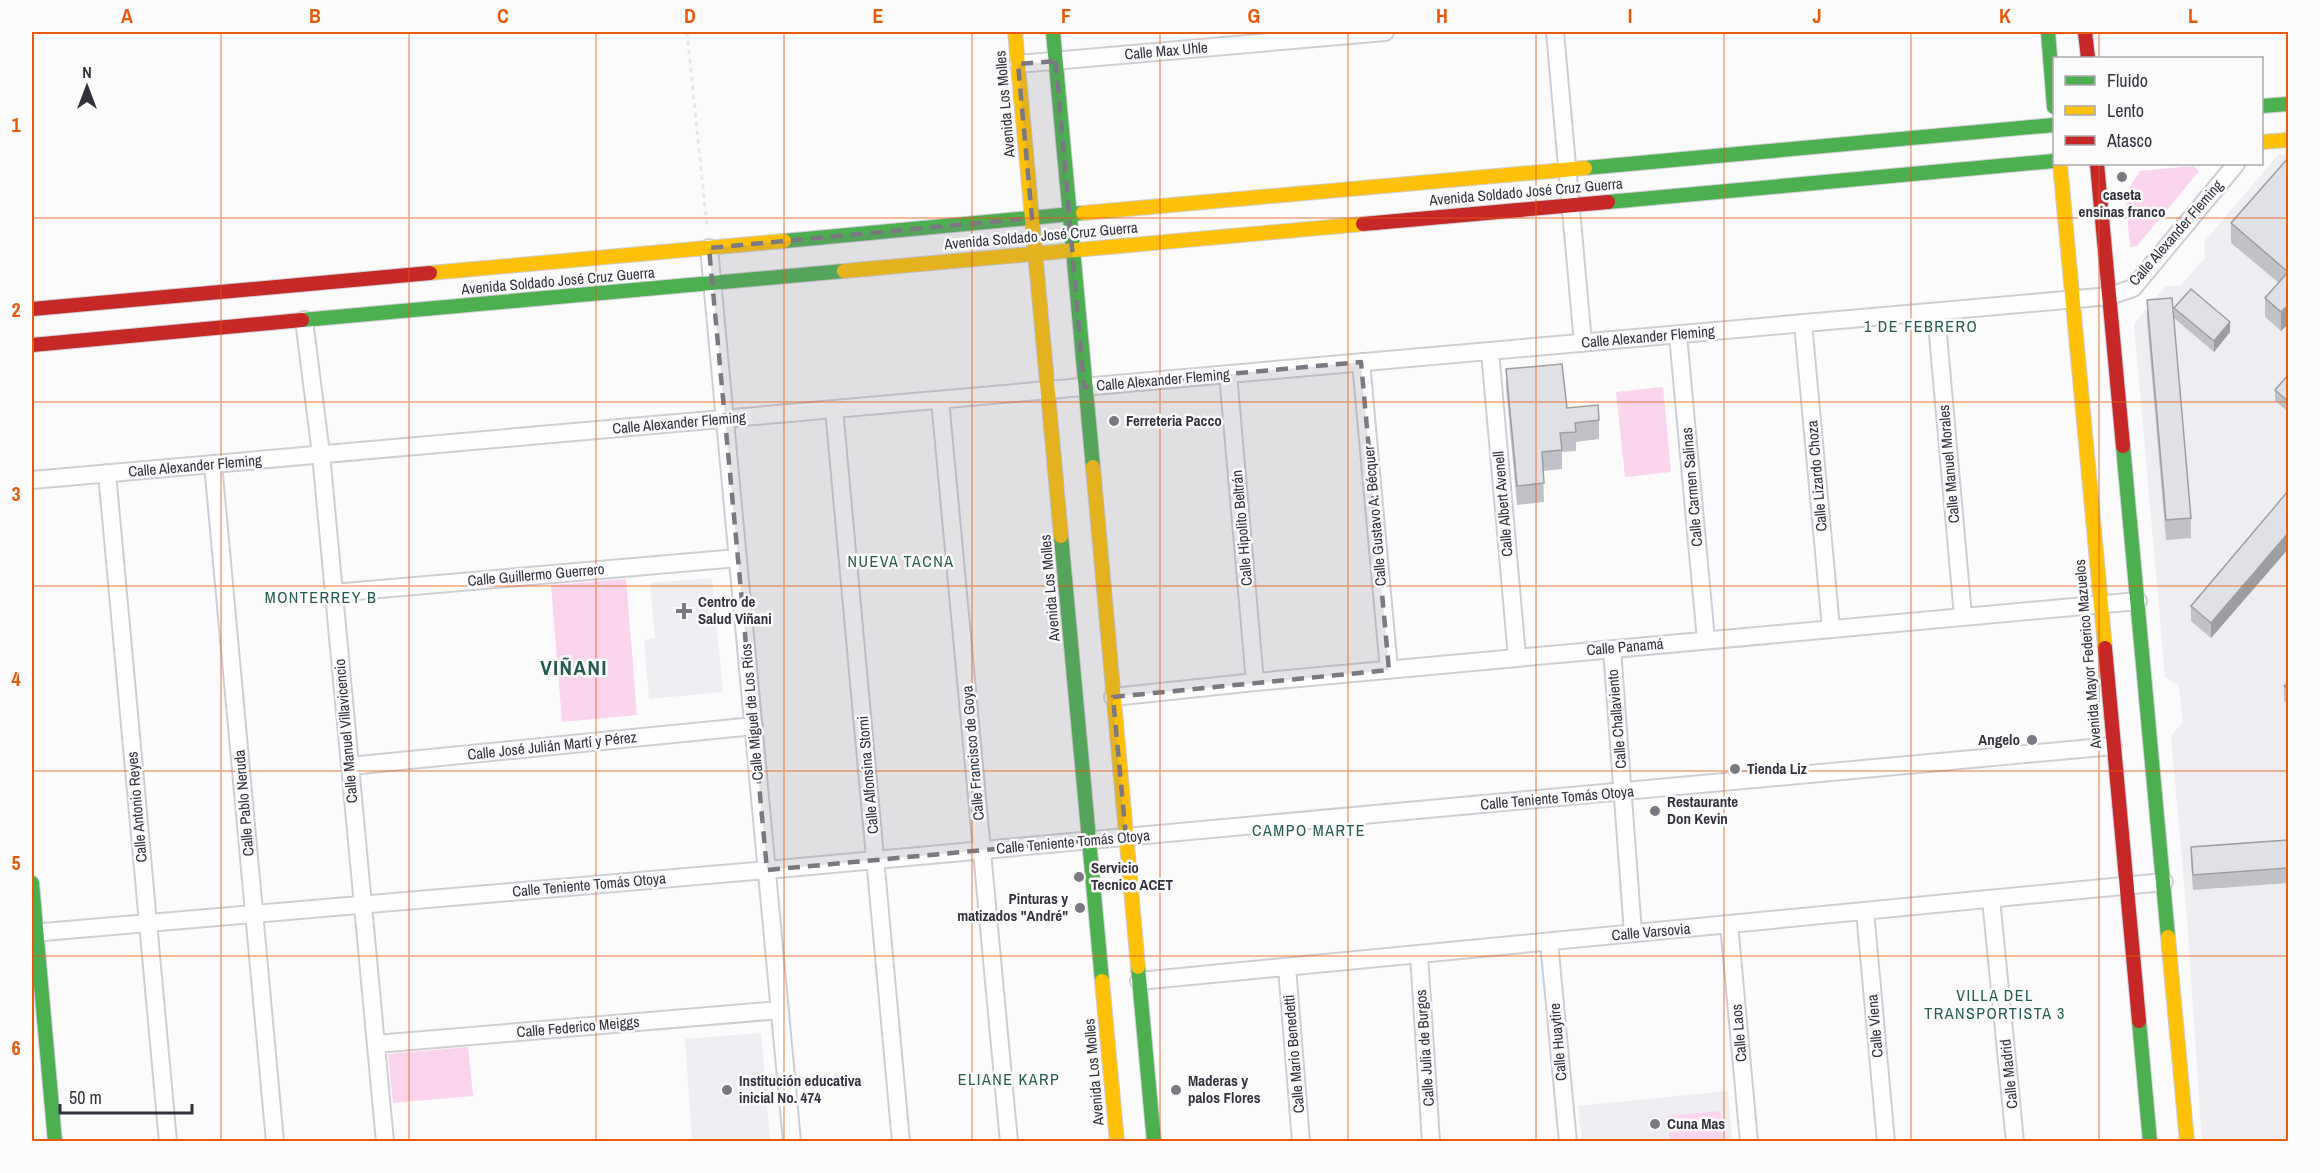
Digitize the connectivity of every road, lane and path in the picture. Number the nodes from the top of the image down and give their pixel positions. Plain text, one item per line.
1 (687, 32) edge
2 (1015, 32) edge
3 (1053, 32) edge
4 (1385, 32) edge
5 (1555, 32) edge
6 (2048, 32) edge
7 (2085, 32) edge
8 (1330, 34) edge
9 (1197, 40) edge
10 (2088, 57) edge
11 (1056, 61) junction
12 (1018, 64) junction
13 (2053, 86) edge
14 (2289, 104) edge
15 (2263, 106) edge
16 (2053, 125) edge
17 (2289, 140) edge
18 (2263, 142) edge
19 (2053, 161) edge
20 (2060, 165) edge
21 (2097, 165) edge
22 (2235, 165) edge
23 (1567, 169) junction
24 (1570, 205) junction
25 (1070, 215) junction
26 (1032, 218) junction
27 (709, 248) junction
28 (1072, 250) junction
29 (1036, 254) junction
30 (712, 283) junction
31 (2110, 296) junction
32 (2072, 300) junction
33 (32, 309) edge
34 (1936, 312) junction
35 (304, 320) junction
36 (1803, 323) junction
37 (1678, 334) junction
38 (1583, 343) junction
39 (32, 345) edge
40 (1490, 351) junction
41 (1361, 362) junction
42 (1228, 374) junction
43 (1084, 387) junction
44 (1048, 390) junction
45 (940, 400) junction
46 (834, 409) junction
47 (725, 419) junction
48 (321, 454) junction
49 (213, 464) junction
50 (107, 473) junction
51 (32, 480) edge
52 (738, 558) junction
53 (333, 593) junction
54 (2138, 600) junction
55 (2100, 604) junction
56 (1963, 616) junction
57 (1831, 628) junction
58 (1706, 640) junction
59 (1612, 649) junction
60 (1517, 657) junction
61 (1389, 669) junction
62 (1256, 682) junction
63 (1113, 697) junction
64 (754, 726) junction
65 (2113, 746) junction
66 (350, 766) junction
67 (1624, 792) junction
68 (1126, 837) junction
69 (1090, 841) junction
70 (982, 850) junction
71 (876, 860) junction
72 (767, 870) junction
73 (2164, 882) junction
74 (32, 883) edge
75 (2126, 886) junction
76 (1991, 898) junction
77 (363, 905) junction
78 (1865, 911) junction
79 (254, 914) junction
80 (148, 923) junction
81 (1729, 924) junction
82 (34, 933) edge
83 (1634, 933) junction
84 (1549, 942) junction
85 (1419, 954) junction
86 (1287, 967) junction
87 (1139, 981) junction
88 (780, 1010) junction
89 (376, 1044) junction
90 (56, 1142) edge
91 (168, 1142) edge
92 (275, 1142) edge
93 (385, 1142) edge
94 (792, 1142) edge
95 (901, 1142) edge
96 (1009, 1142) edge
97 (1117, 1142) edge
98 (1154, 1142) edge
99 (1302, 1142) edge
100 (1431, 1142) edge
101 (1568, 1142) edge
102 (1749, 1142) edge
103 (1886, 1142) edge
104 (2015, 1142) edge
105 (2150, 1142) edge
106 (2187, 1142) edge

1 - 27 path
2 - 12 street, Avenida Los Molles
3 - 11 street
4 - 8 street, Calle Max Uhle
5 - 23 street
6 - 13 street
7 - 10 street
8 - 9 street, Calle Max Uhle
9 - 11 street, Calle Max Uhle
11 - 12 street, Calle Max Uhle
11 - 25 street
12 - 26 street, Avenida Los Molles
14 - 15 street
16 - 23 street, Avenida Soldado José Cruz Guerra
17 - 18 street
19 - 24 street, Avenida Soldado José Cruz Guerra
20 - 32 street, Avenida Mayor Federico Mazuelos
21 - 31 street
22 - 31 street, Calle Alexander Fleming
23 - 24 street
23 - 25 street, Avenida Soldado José Cruz Guerra
24 - 28 street, Avenida Soldado José Cruz Guerra
24 - 38 street
25 - 26 street, Avenida Soldado José Cruz Guerra
25 - 28 street
26 - 27 street, Avenida Soldado José Cruz Guerra
26 - 29 street, Avenida Los Molles
27 - 30 street, Calle Miguel de Los Ríos
27 - 33 street, Avenida Soldado José Cruz Guerra
28 - 29 street, Avenida Soldado José Cruz Guerra
28 - 43 street
29 - 30 street, Avenida Soldado José Cruz Guerra
29 - 44 street, Avenida Los Molles
30 - 35 street, Avenida Soldado José Cruz Guerra
30 - 47 street, Calle Miguel de Los Ríos
31 - 32 street, Calle Alexander Fleming
31 - 54 street
32 - 34 street, Calle Alexander Fleming
32 - 55 street, Avenida Mayor Federico Mazuelos
34 - 36 street, Calle Alexander Fleming
34 - 56 street, Calle Manuel Morales
35 - 39 street, Avenida Soldado José Cruz Guerra
35 - 48 street, Calle Manuel Villavicencio
36 - 37 street, Calle Alexander Fleming
36 - 57 street, Calle Lizardo Choza
37 - 38 street, Calle Alexander Fleming
37 - 58 street, Calle Carmen Salinas
38 - 40 street, Calle Alexander Fleming
40 - 41 street, Calle Alexander Fleming
40 - 60 street, Calle Albert Avenell
41 - 42 street, Calle Alexander Fleming
41 - 61 street, Calle Gustavo A. Bécquer
42 - 43 street, Calle Alexander Fleming
42 - 62 street, Calle Hipolito Beltrán
43 - 44 street, Calle Alexander Fleming
43 - 63 street
44 - 45 street, Calle Alexander Fleming
44 - 69 street, Avenida Los Molles
45 - 46 street, Calle Alexander Fleming
45 - 70 street, Calle Francisco de Goya
46 - 47 street, Calle Alexander Fleming
46 - 71 street, Calle Alfonsina Storni
47 - 48 street, Calle Alexander Fleming
47 - 52 street, Calle Miguel de Los Ríos
48 - 49 street, Calle Alexander Fleming
48 - 53 street, Calle Manuel Villavicencio
49 - 50 street, Calle Alexander Fleming
49 - 79 street, Calle Pablo Neruda
50 - 51 street, Calle Alexander Fleming
50 - 80 street, Calle Antonio Reyes
52 - 53 street, Calle Guillermo Guerrero
52 - 64 street, Calle Miguel de Los Ríos
53 - 66 street, Calle Manuel Villavicencio
54 - 55 street, Calle Panamá
54 - 73 street
55 - 56 street, Calle Panamá
55 - 65 street, Avenida Mayor Federico Mazuelos
56 - 57 street, Calle Panamá
57 - 58 street, Calle Panamá
58 - 59 street, Calle Panamá
59 - 60 street, Calle Panamá
59 - 67 street, Calle Challaviento
60 - 61 street, Calle Panamá
61 - 62 street, Calle Panamá
62 - 63 street, Calle Panamá
63 - 68 street
64 - 66 street, Calle José Julián Martí y Pérez
64 - 72 street, Calle Miguel de Los Ríos
65 - 67 street, Calle Teniente Tomás Otoya
65 - 75 street, Avenida Mayor Federico Mazuelos
66 - 77 street, Calle Manuel Villavicencio
67 - 68 street, Calle Teniente Tomás Otoya
67 - 83 street, Calle Challaviento
68 - 69 street, Calle Teniente Tomás Otoya
68 - 87 street
69 - 70 street, Calle Teniente Tomás Otoya
69 - 97 street, Avenida Los Molles
70 - 71 street, Calle Teniente Tomás Otoya
70 - 96 street, Calle Francisco de Goya
71 - 72 street, Calle Teniente Tomás Otoya
71 - 95 street, Calle Alfonsina Storni
72 - 77 street, Calle Teniente Tomás Otoya
72 - 88 street, Calle Miguel de Los Ríos
73 - 75 street, Calle Varsovia
73 - 106 street
74 - 82 street
75 - 76 street, Calle Varsovia
75 - 105 street, Avenida Mayor Federico Mazuelos
76 - 78 street, Calle Varsovia
76 - 104 street, Calle Madrid
77 - 79 street, Calle Teniente Tomás Otoya
77 - 89 street, Calle Manuel Villavicencio
78 - 81 street, Calle Varsovia
78 - 103 street, Calle Viena
79 - 80 street, Calle Teniente Tomás Otoya
79 - 92 street, Calle Pablo Neruda
80 - 82 street, Calle Teniente Tomás Otoya
80 - 91 street, Calle Antonio Reyes
81 - 83 street, Calle Varsovia
81 - 102 street, Calle Laos
82 - 90 street
83 - 84 street, Calle Varsovia
84 - 85 street, Calle Varsovia
84 - 101 street, Calle Huaytire
85 - 86 street, Calle Varsovia
85 - 100 street, Calle Julia de Burgos
86 - 87 street, Calle Varsovia
86 - 99 street, Calle Mario Benedetti
87 - 98 street
88 - 89 street, Calle Federico Meiggs
88 - 94 street, Calle Miguel de Los Ríos
89 - 93 street, Calle Manuel Villavicencio

